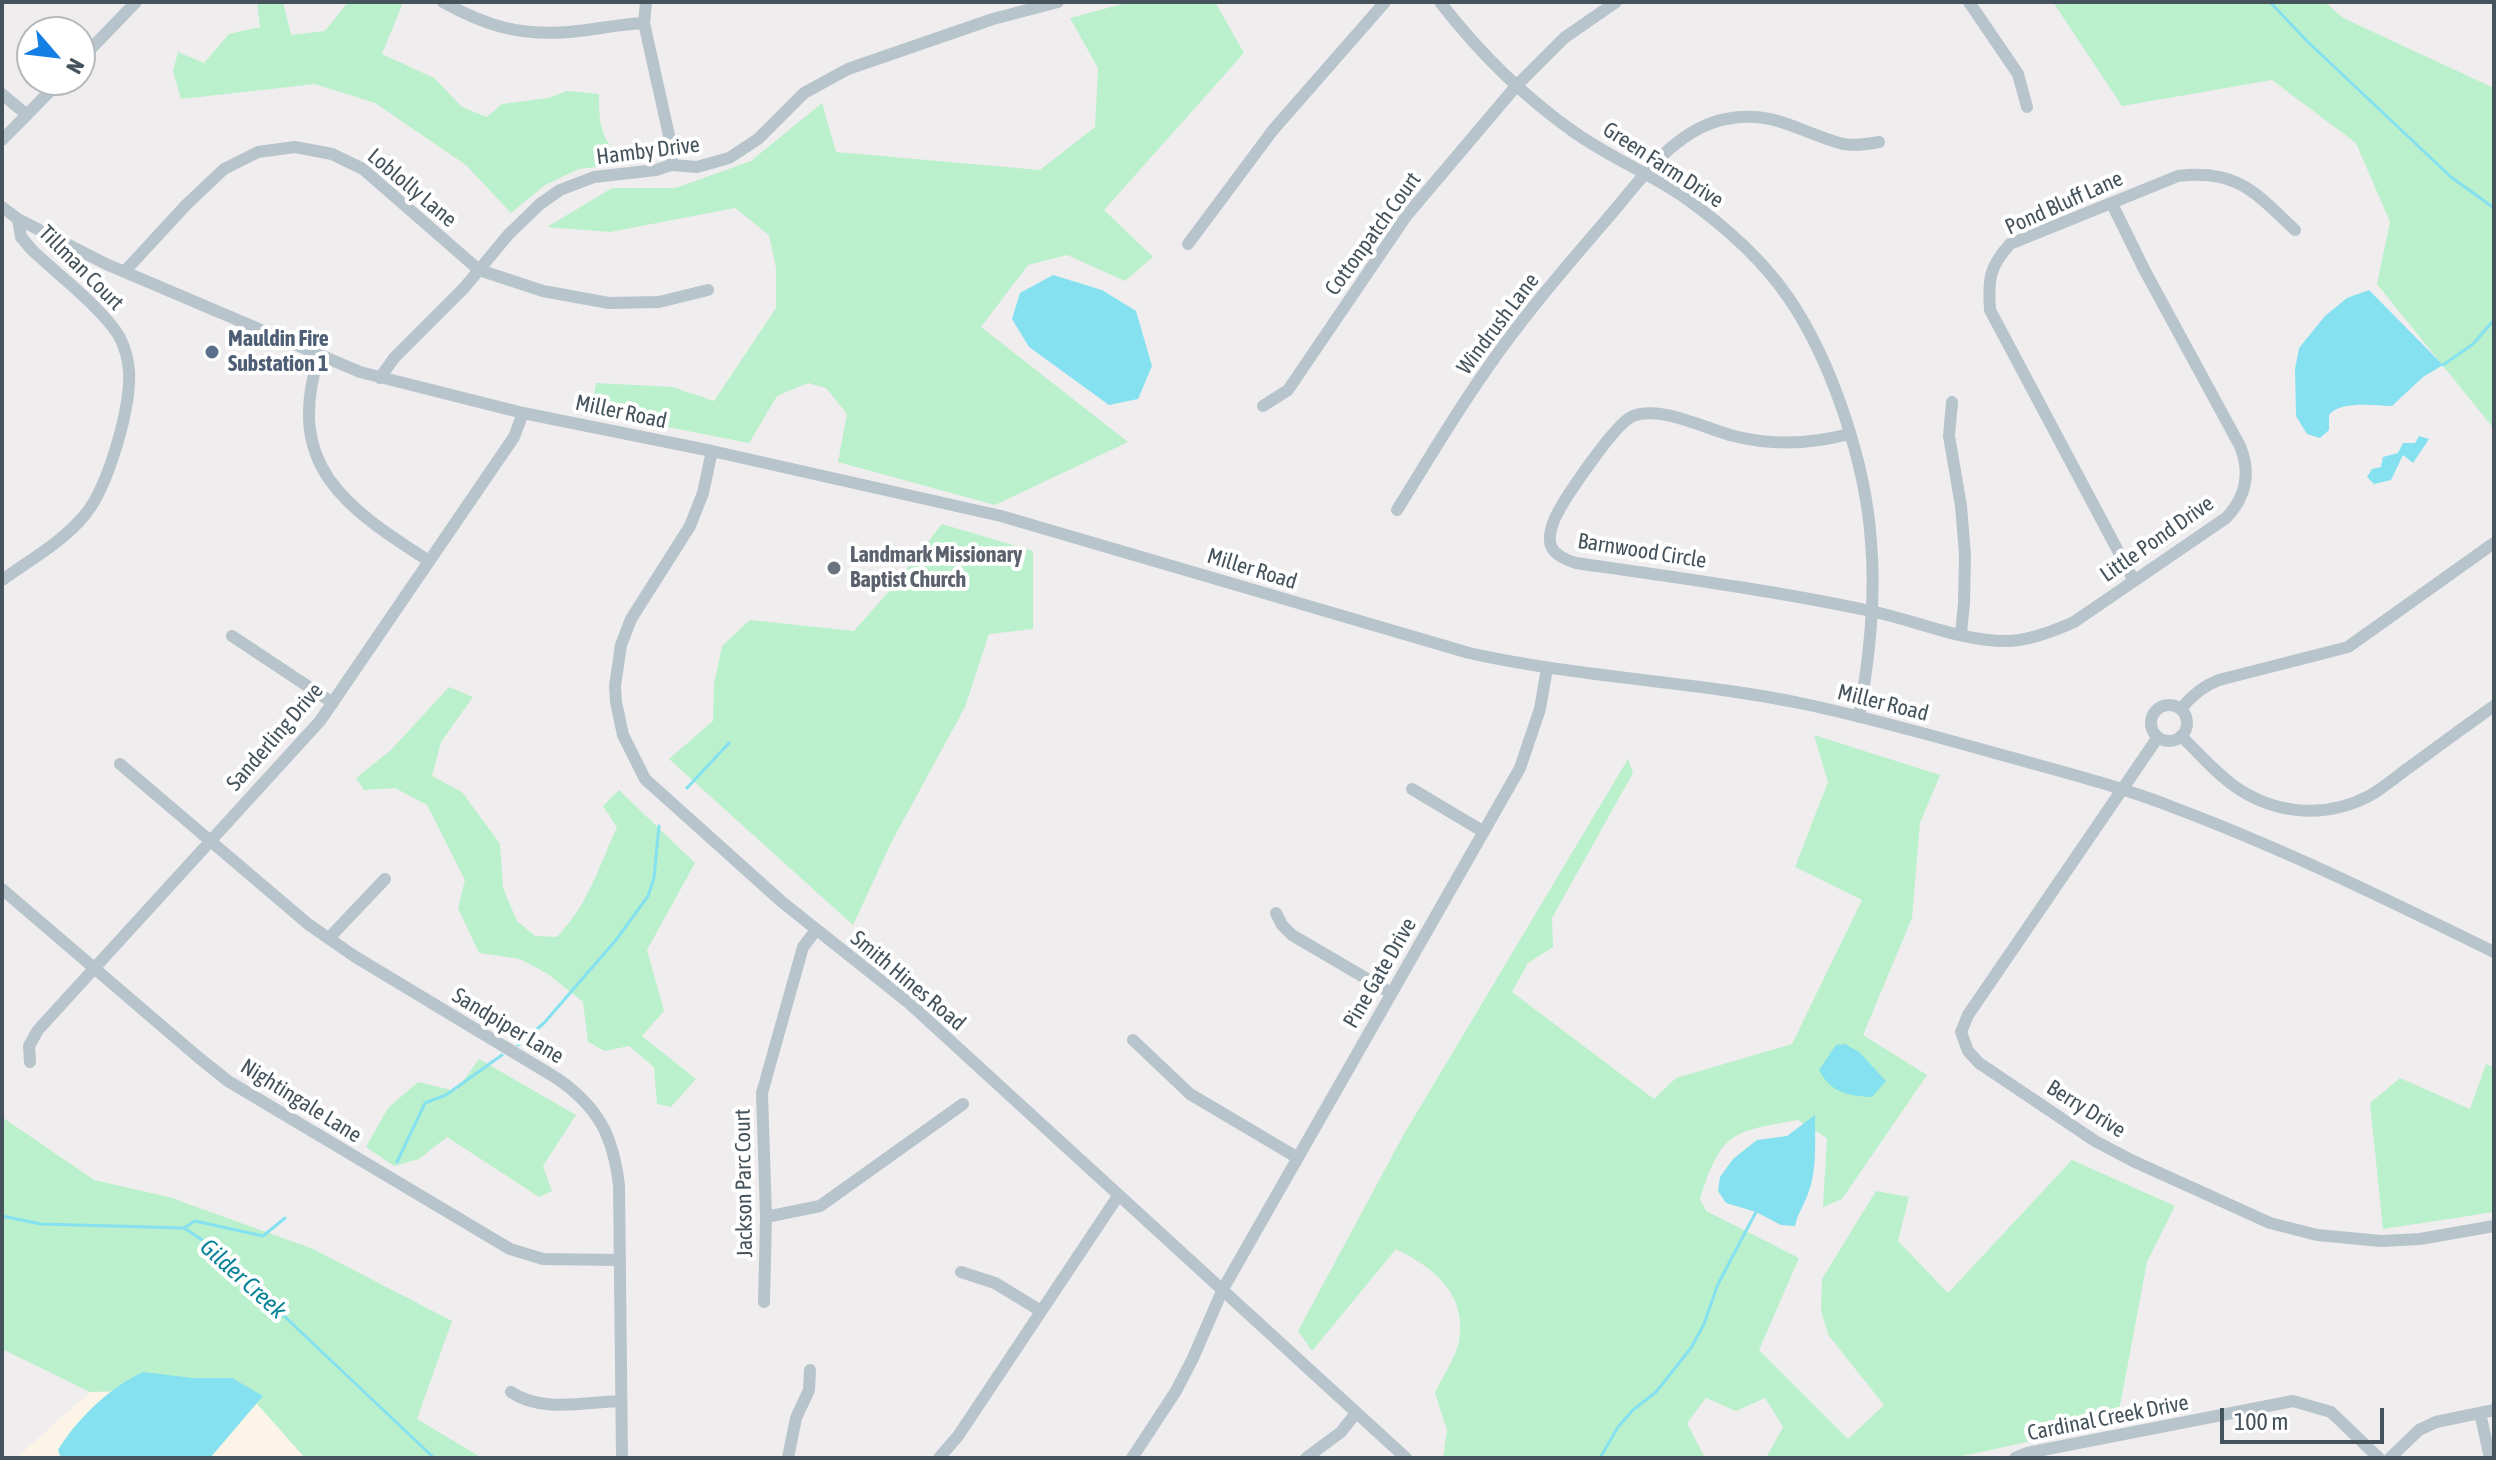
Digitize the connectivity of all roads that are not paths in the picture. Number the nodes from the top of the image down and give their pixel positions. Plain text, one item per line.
1 (136, 2) edge
2 (443, 2) edge
3 (646, 2) edge
4 (1058, 2) edge
5 (1385, 2) edge
6 (1440, 2) edge
7 (1616, 2) edge
8 (1969, 2) edge
9 (644, 23) junction
10 (96, 43) edge
11 (1517, 85) junction
12 (2, 94) edge
13 (45, 96) edge
14 (2027, 107) dead end
15 (27, 115) junction
16 (2, 140) edge
17 (1879, 142) dead end
18 (671, 165) junction
19 (1646, 174) junction
20 (2112, 204) junction
21 (2, 207) edge
22 (18, 219) junction
23 (2295, 230) dead end
24 (1188, 244) dead end
25 (479, 270) junction
26 (125, 271) junction
27 (708, 290) dead end
28 (319, 356) junction
29 (380, 378) junction
30 (1952, 402) dead end
31 (1263, 406) dead end
32 (523, 413) junction
33 (1849, 434) junction
34 (712, 451) junction
35 (1397, 510) dead end
36 (2494, 543) edge
37 (429, 561) junction
38 (2, 580) edge
39 (2134, 581) junction
40 (1871, 611) junction
41 (1961, 634) junction
42 (232, 636) dead end
43 (1547, 668) junction
44 (333, 703) junction
45 (2494, 706) edge
46 (2181, 709) junction
47 (1859, 717) junction
48 (2181, 736) junction
49 (2158, 737) junction
50 (120, 764) dead end
51 (1412, 789) dead end
52 (2124, 790) junction
53 (1484, 832) junction
54 (211, 840) junction
55 (385, 879) dead end
56 (2, 889) edge
57 (1276, 913) dead end
58 (816, 930) junction
59 (329, 938) junction
60 (2494, 952) edge
61 (95, 967) junction
62 (1391, 993) junction
63 (1133, 1040) dead end
64 (30, 1062) dead end
65 (963, 1104) dead end
66 (1298, 1158) junction
67 (1118, 1196) junction
68 (766, 1217) junction
69 (2494, 1226) edge
70 (620, 1260) junction
71 (961, 1272) dead end
72 (1223, 1289) junction
73 (764, 1302) dead end
74 (1041, 1311) junction
75 (810, 1370) dead end
76 (511, 1392) dead end
77 (621, 1401) junction
78 (2494, 1410) edge
79 (1356, 1413) junction
80 (2480, 1413) junction
81 (622, 1458) edge
82 (788, 1458) edge
83 (939, 1458) edge
84 (1132, 1458) edge
85 (1306, 1458) edge
86 (1406, 1458) edge
87 (2015, 1458) edge
88 (2379, 1458) edge
89 (2390, 1458) edge
90 (2490, 1458) edge

1 - 10 street
2 - 9 street
3 - 9 street
4 - 18 street, Hamby Drive
5 - 24 street
6 - 11 street, Green Farm Drive
7 - 11 street, Cottonpatch Court
8 - 14 street
9 - 18 street
11 - 19 street, Green Farm Drive
11 - 31 street, Cottonpatch Court
12 - 15 street
13 - 15 street
15 - 16 street
17 - 19 street, Windrush Lane
18 - 25 street, Hamby Drive
19 - 33 street, Green Farm Drive
19 - 35 street, Windrush Lane
20 - 23 street, Pond Bluff Lane
20 - 39 street, Little Pond Drive
20 - 39 street, Pond Bluff Lane
21 - 22 street, Miller Road
22 - 26 street, Miller Road
22 - 38 street, Tillman Court
25 - 26 street, Loblolly Lane
25 - 27 street, Loblolly Lane
25 - 29 street, Hamby Drive
26 - 28 street, Miller Road
28 - 29 street, Miller Road
28 - 37 street
29 - 32 street, Miller Road
30 - 41 street
32 - 34 street, Miller Road
32 - 37 street, Sanderling Drive
33 - 40 street, Green Farm Drive
33 - 40 street, Barnwood Circle
34 - 43 street, Miller Road
34 - 58 street, Smith Hines Road
36 - 46 street
37 - 44 street, Sanderling Drive
39 - 41 street, Little Pond Drive
40 - 41 street, Little Pond Drive
40 - 47 street, Green Farm Drive
42 - 44 street
43 - 47 street, Miller Road
43 - 53 street, Pine Gate Drive
44 - 54 street, Sanderling Drive
45 - 48 street
46 - 48 street
46 - 49 street
47 - 52 street, Miller Road
48 - 49 street
49 - 52 street, Berry Drive
50 - 54 street, Sandpiper Lane
51 - 53 street
52 - 60 street, Miller Road
52 - 69 street, Berry Drive
53 - 62 street, Pine Gate Drive
54 - 59 street, Sandpiper Lane
54 - 61 street, Sanderling Drive
55 - 59 street
56 - 61 street, Nightingale Lane
57 - 62 street
58 - 67 street, Smith Hines Road
58 - 68 street, Jackson Parc Court
59 - 70 street, Sandpiper Lane
61 - 64 street, Sanderling Drive
61 - 70 street, Nightingale Lane
62 - 66 street, Pine Gate Drive
63 - 66 street
65 - 68 street
66 - 72 street, Pine Gate Drive
67 - 72 street, Smith Hines Road
67 - 74 street
68 - 73 street, Jackson Parc Court
70 - 77 street, Sandpiper Lane
71 - 74 street
72 - 79 street, Smith Hines Road
72 - 84 street, Pine Gate Drive
74 - 83 street
75 - 82 street
76 - 77 street
77 - 81 street, Sandpiper Lane
78 - 80 street
79 - 85 street
79 - 86 street, Smith Hines Road
80 - 89 street
80 - 90 street
87 - 88 street, Cardinal Creek Drive

